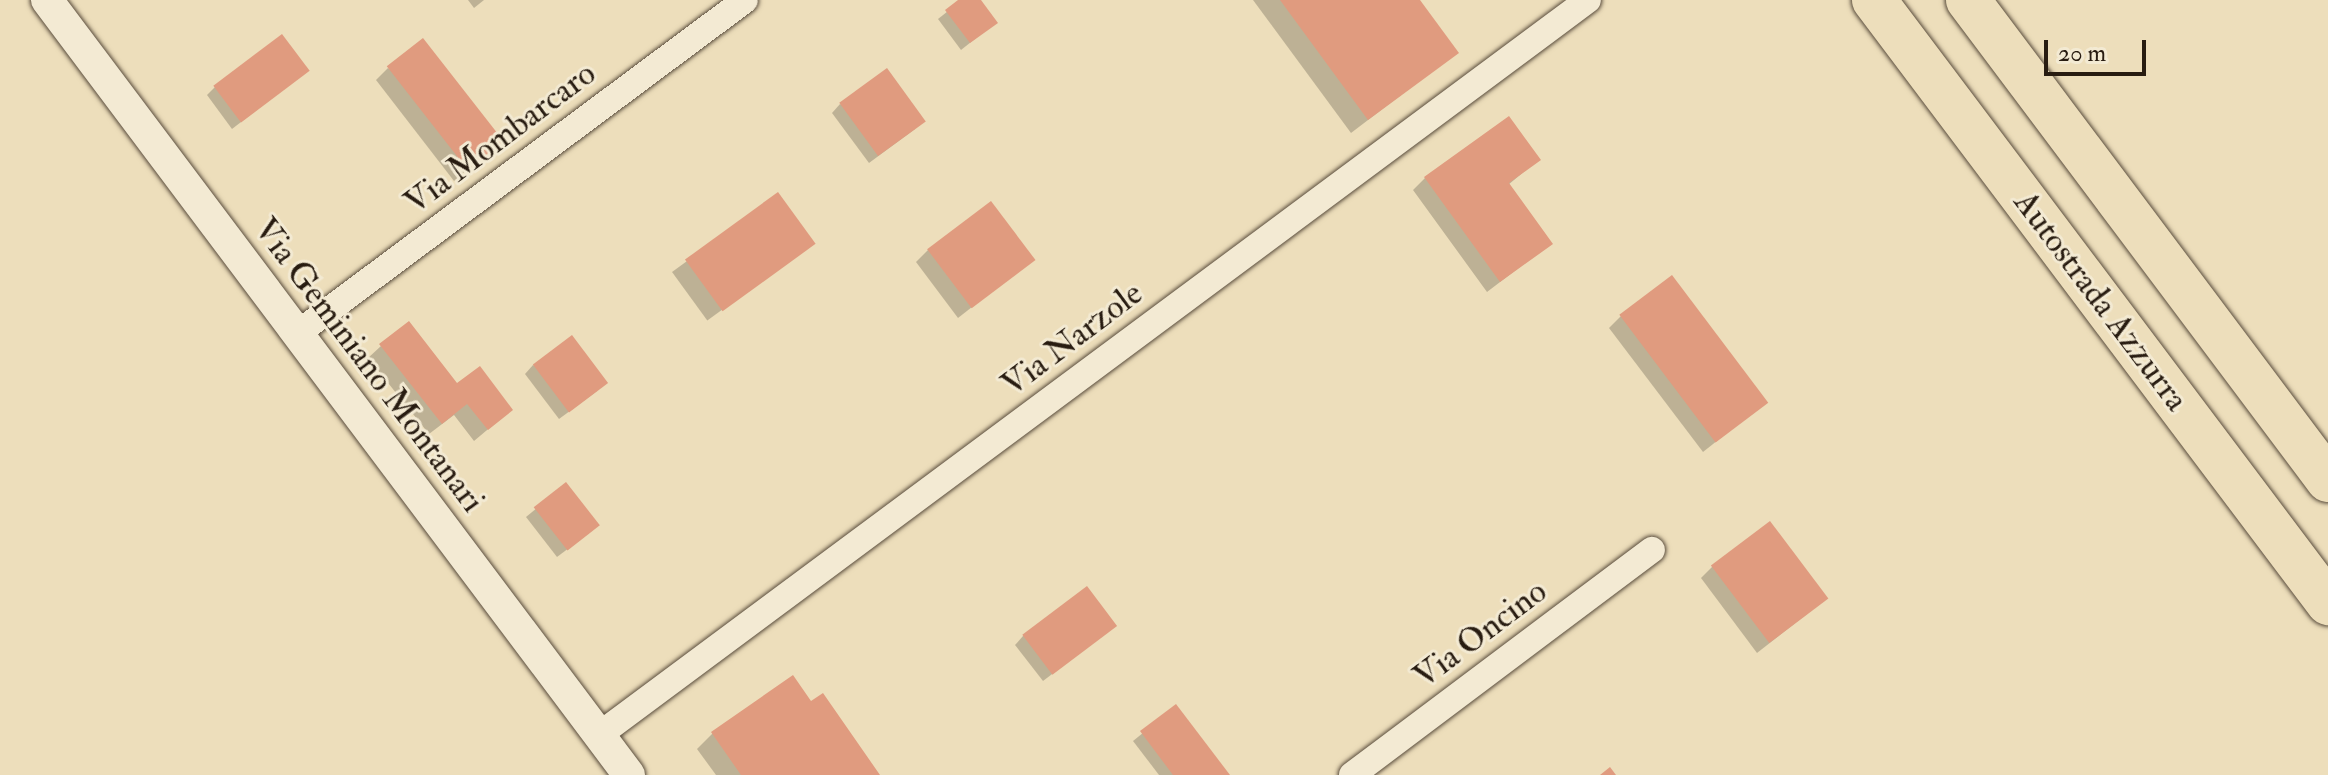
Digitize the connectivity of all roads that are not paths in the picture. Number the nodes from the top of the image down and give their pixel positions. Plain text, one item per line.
1 (47, 0) edge
2 (745, 0) edge
3 (1588, 0) edge
4 (1874, 0) edge
5 (1968, 0) edge
6 (298, 333) junction
7 (2328, 480) edge
8 (1652, 550) dead end
9 (2328, 603) edge
10 (599, 735) junction
11 (629, 775) edge
12 (1352, 775) edge

1 - 6 street, Via Geminiano Montanari
2 - 6 street, Via Mombarcaro
3 - 10 street, Via Narzole
4 - 9 highway, Autostrada Azzurra
5 - 7 highway
6 - 10 street, Via Geminiano Montanari
8 - 12 street, Via Oncino
10 - 11 street, Via Geminiano Montanari

